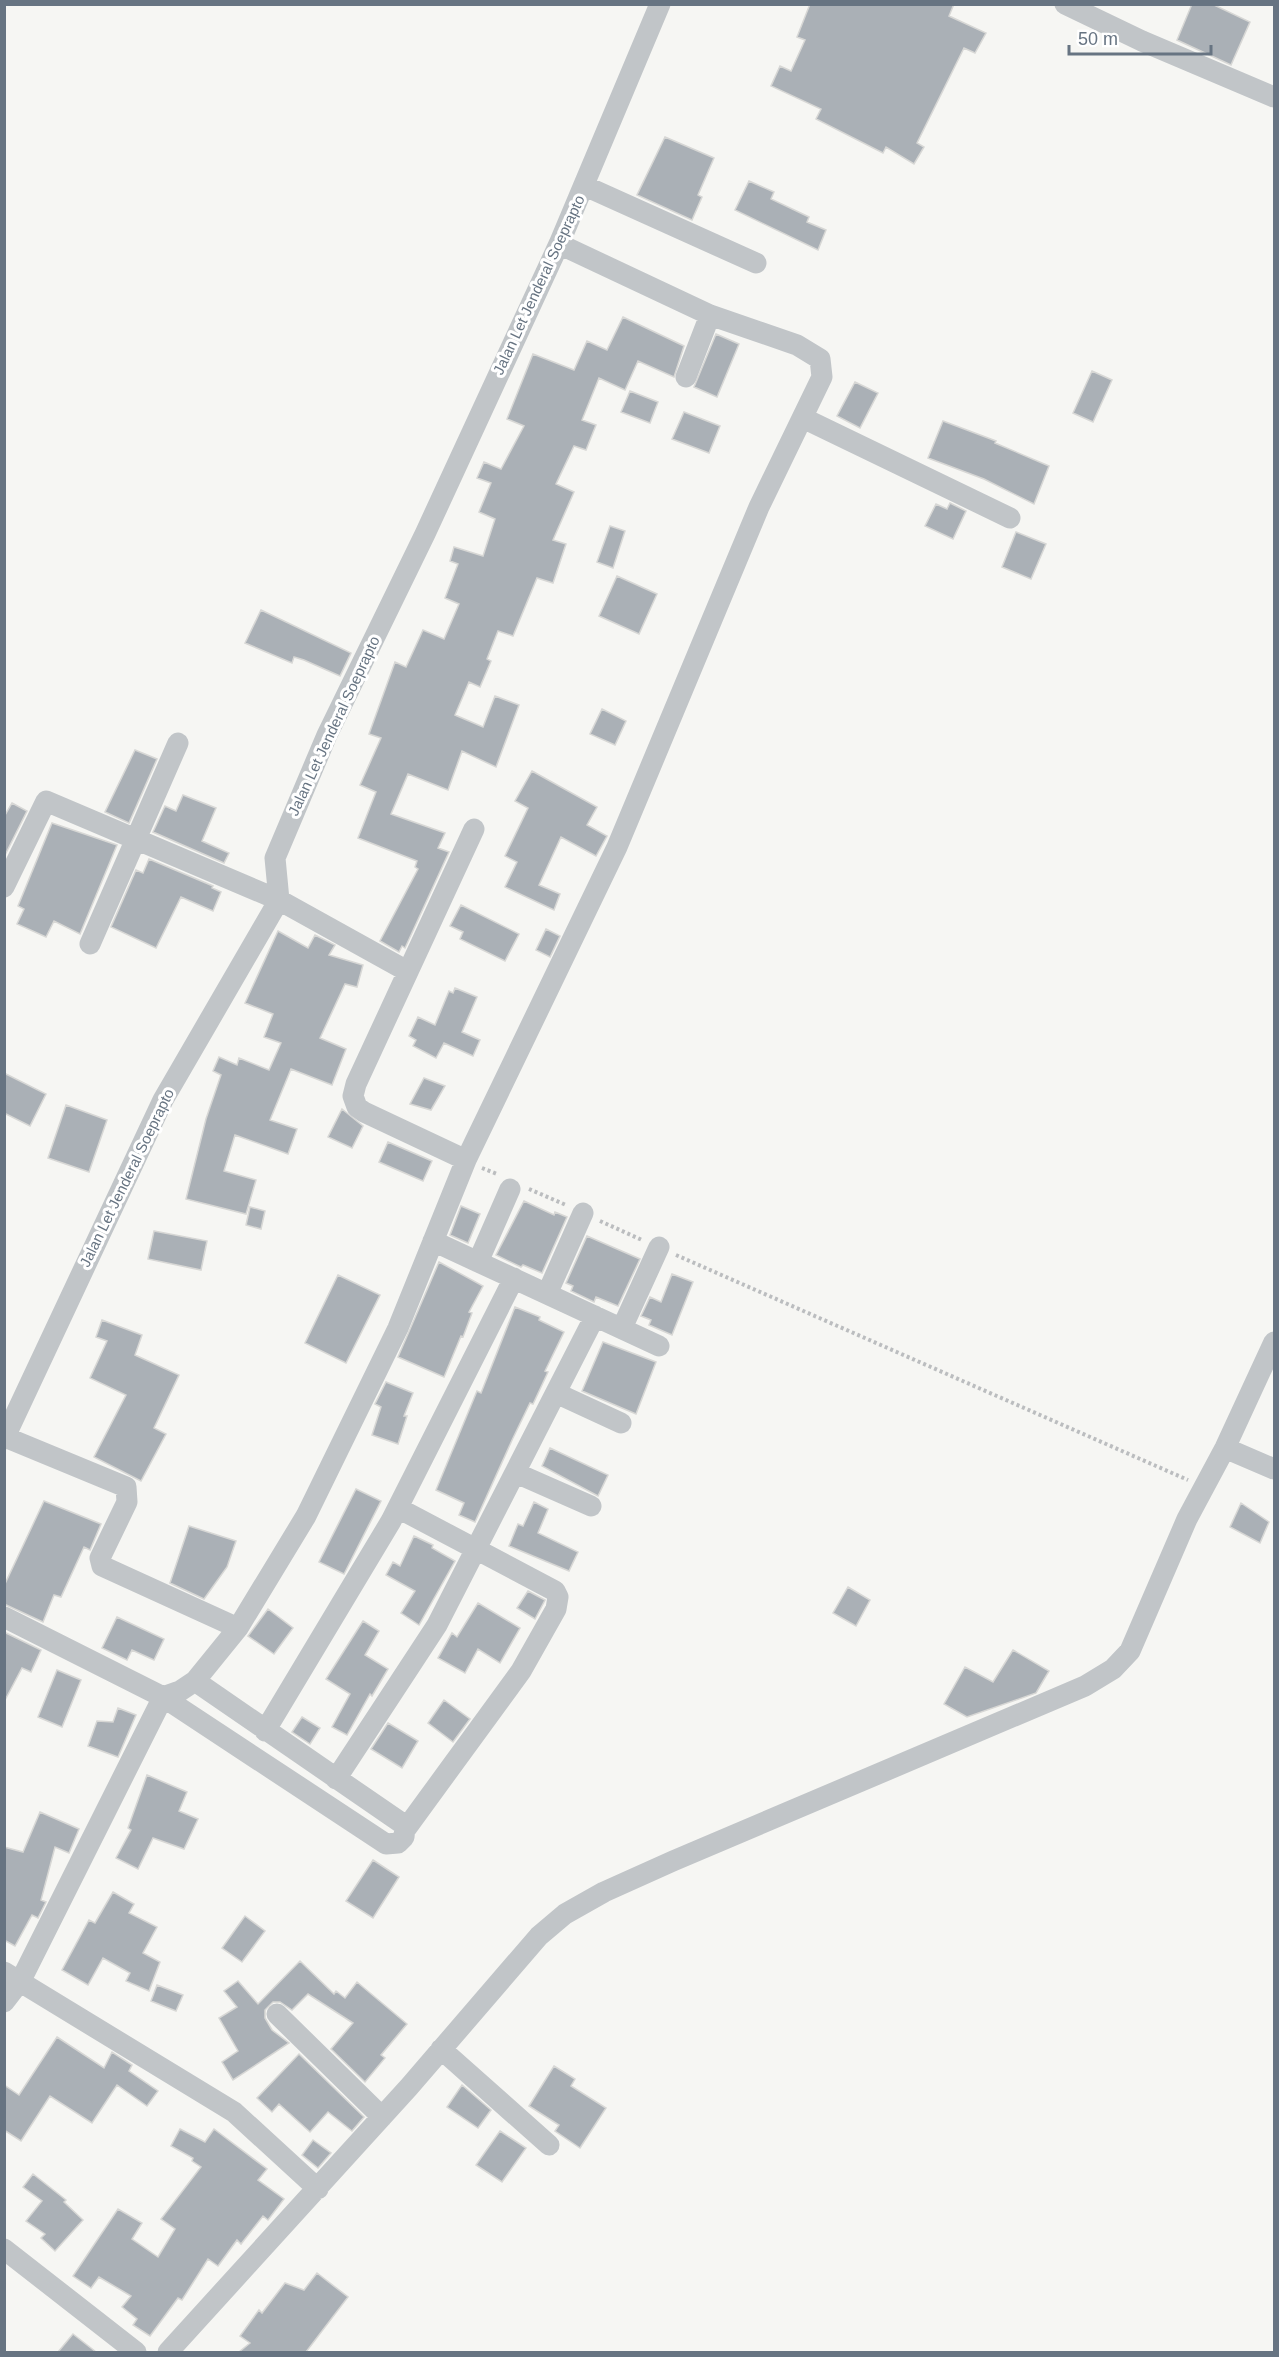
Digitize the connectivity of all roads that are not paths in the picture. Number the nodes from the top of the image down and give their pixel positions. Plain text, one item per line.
1 (660, 4) edge
2 (1065, 4) edge
3 (1275, 98) edge
4 (585, 186) junction
5 (559, 244) junction
6 (756, 263) dead end
7 (710, 315) junction
8 (686, 377) dead end
9 (803, 418) junction
10 (1010, 518) dead end
11 (178, 743) dead end
12 (474, 829) dead end
13 (136, 839) junction
14 (4, 887) edge
15 (279, 900) junction
16 (90, 944) dead end
17 (407, 971) junction
18 (466, 1160) junction
19 (509, 1183) road end
20 (583, 1213) road end
21 (433, 1241) junction
22 (659, 1247) road end
23 (478, 1262) junction
24 (514, 1278) junction
25 (547, 1294) junction
26 (595, 1316) junction
27 (622, 1329) junction
28 (1275, 1342) edge
29 (659, 1346) dead end
30 (556, 1393) junction
31 (621, 1423) dead end
32 (5, 1438) edge
33 (1225, 1448) junction
34 (1275, 1469) edge
35 (516, 1473) junction
36 (591, 1506) dead end
37 (398, 1508) junction
38 (476, 1551) junction
39 (4, 1617) edge
40 (238, 1628) junction
41 (195, 1681) junction
42 (164, 1697) junction
43 (265, 1731) junction
44 (336, 1779) junction
45 (405, 1830) junction
46 (13, 1976) edge
47 (4, 2002) edge
48 (277, 2014) dead end
49 (441, 2049) junction
50 (382, 2117) junction
51 (549, 2145) dead end
52 (318, 2189) junction
53 (4, 2250) edge
54 (136, 2352) edge
55 (168, 2352) edge

1 - 4 street, Jalan Let Jenderal Soeprapto
2 - 3 street
4 - 5 street, Jalan Let Jenderal Soeprapto
4 - 6 street
5 - 7 street
5 - 15 street, Jalan Let Jenderal Soeprapto
7 - 8 street
7 - 9 street
9 - 10 street
9 - 18 street
11 - 13 street
12 - 17 street
13 - 14 street
13 - 15 street
13 - 16 street
15 - 17 street
15 - 32 street, Jalan Let Jenderal Soeprapto
17 - 18 street
18 - 21 street
19 - 23 street
20 - 25 street
21 - 23 street
21 - 40 street
22 - 27 street
23 - 24 street
24 - 25 street
24 - 37 street
25 - 26 street
26 - 27 street
26 - 30 street
27 - 29 street
28 - 33 street
30 - 31 street
30 - 35 street
32 - 40 street
33 - 34 street
33 - 49 street
35 - 36 street
35 - 38 street
37 - 38 street
37 - 43 street
38 - 44 street
38 - 45 street
39 - 42 street
40 - 41 street
41 - 42 street
41 - 43 street
42 - 45 street
42 - 46 street
43 - 44 street
44 - 45 street
46 - 47 street
46 - 52 street
48 - 50 street
49 - 50 street
49 - 51 street
50 - 52 street
52 - 55 street
53 - 54 street

